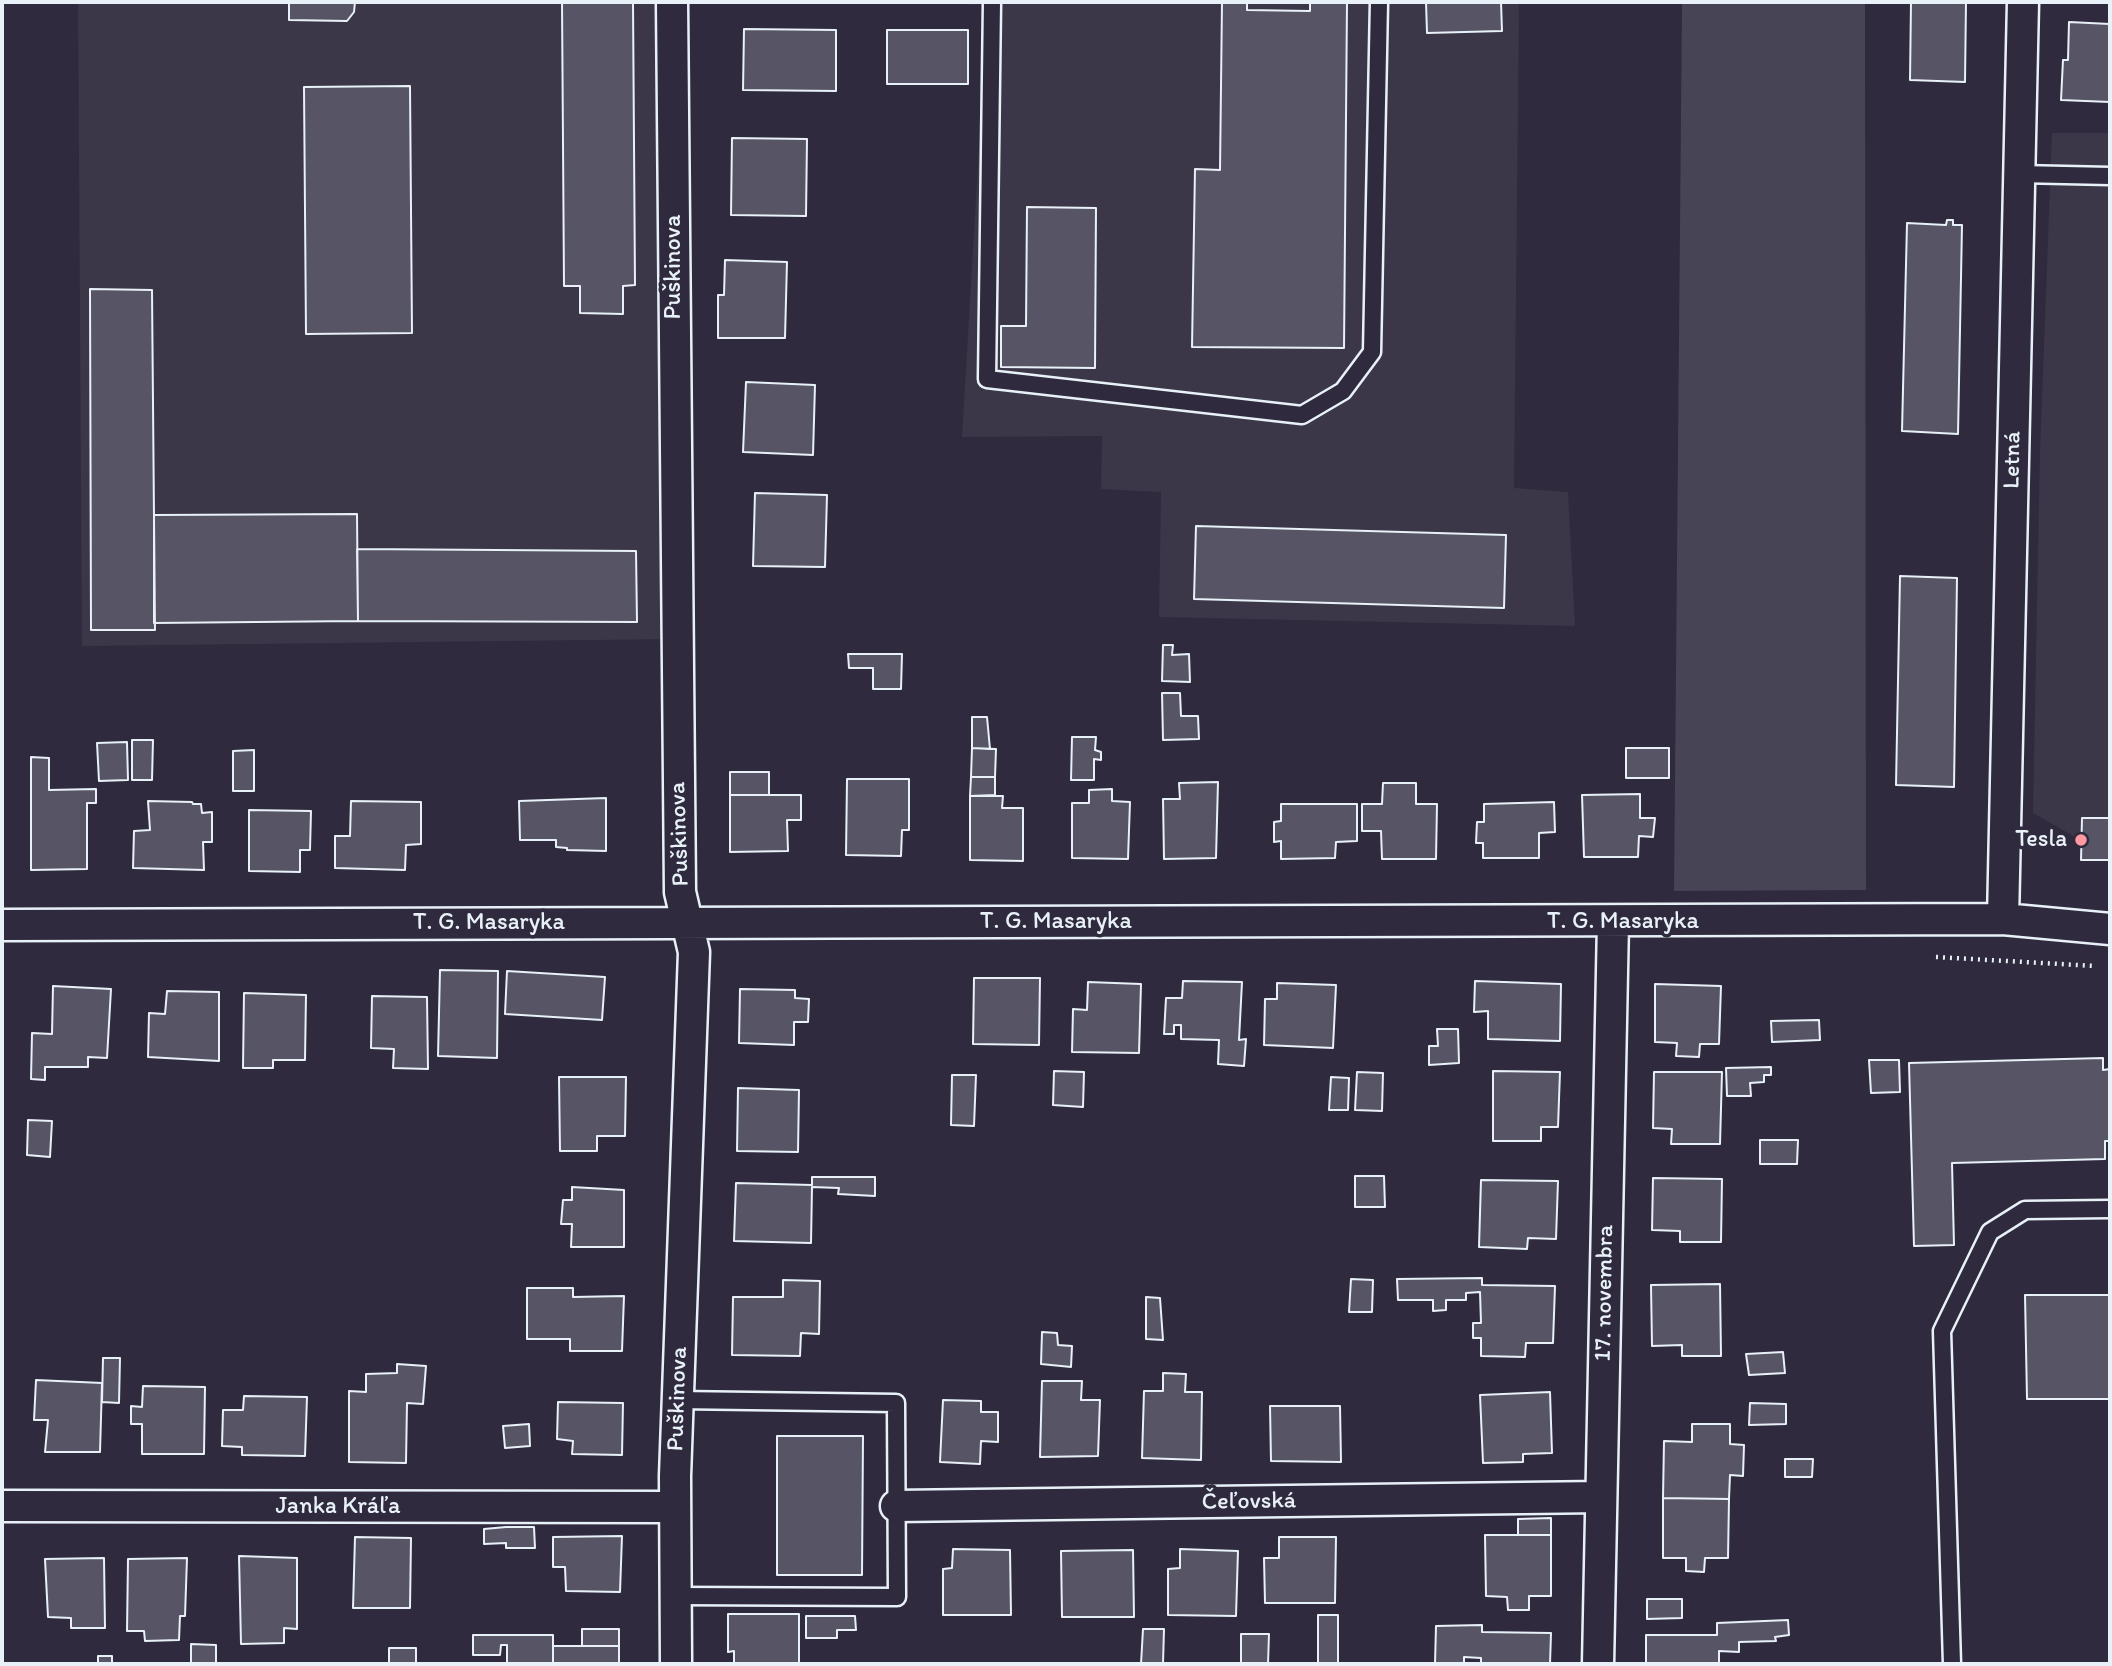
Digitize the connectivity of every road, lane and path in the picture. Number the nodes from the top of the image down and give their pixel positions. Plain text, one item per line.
1 (672, 2) edge
2 (992, 2) edge
3 (1379, 2) edge
4 (2023, 2) edge
5 (2019, 174) junction
6 (2110, 176) edge
7 (2003, 919) junction
8 (688, 922) junction
9 (1613, 922) junction
10 (2, 925) edge
11 (2110, 929) edge
12 (1931, 957) dead end
13 (2096, 966) dead end
14 (2110, 1209) edge
15 (677, 1400) junction
16 (1601, 1497) junction
17 (2, 1506) edge
18 (897, 1506) junction
19 (674, 1507) junction
20 (676, 1596) junction
21 (676, 1664) edge
22 (1598, 1664) edge
23 (1952, 1664) edge

1 - 8 street, Puškinova
2 - 3 lane
4 - 5 street, Letná
5 - 6 lane
5 - 7 street, Letná
7 - 9 street, T. G. Masaryka
7 - 11 street, T. G. Masaryka
8 - 9 street, T. G. Masaryka
8 - 10 street, T. G. Masaryka
8 - 15 street, Puškinova
9 - 16 street, 17. novembra
12 - 13 path
14 - 23 lane
15 - 18 lane
15 - 19 street, Puškinova
16 - 18 street, Čeľovská
16 - 22 street, 17. novembra
17 - 19 street, Janka Kráľa
18 - 20 lane
19 - 20 street, Puškinova
20 - 21 street, Puškinova

